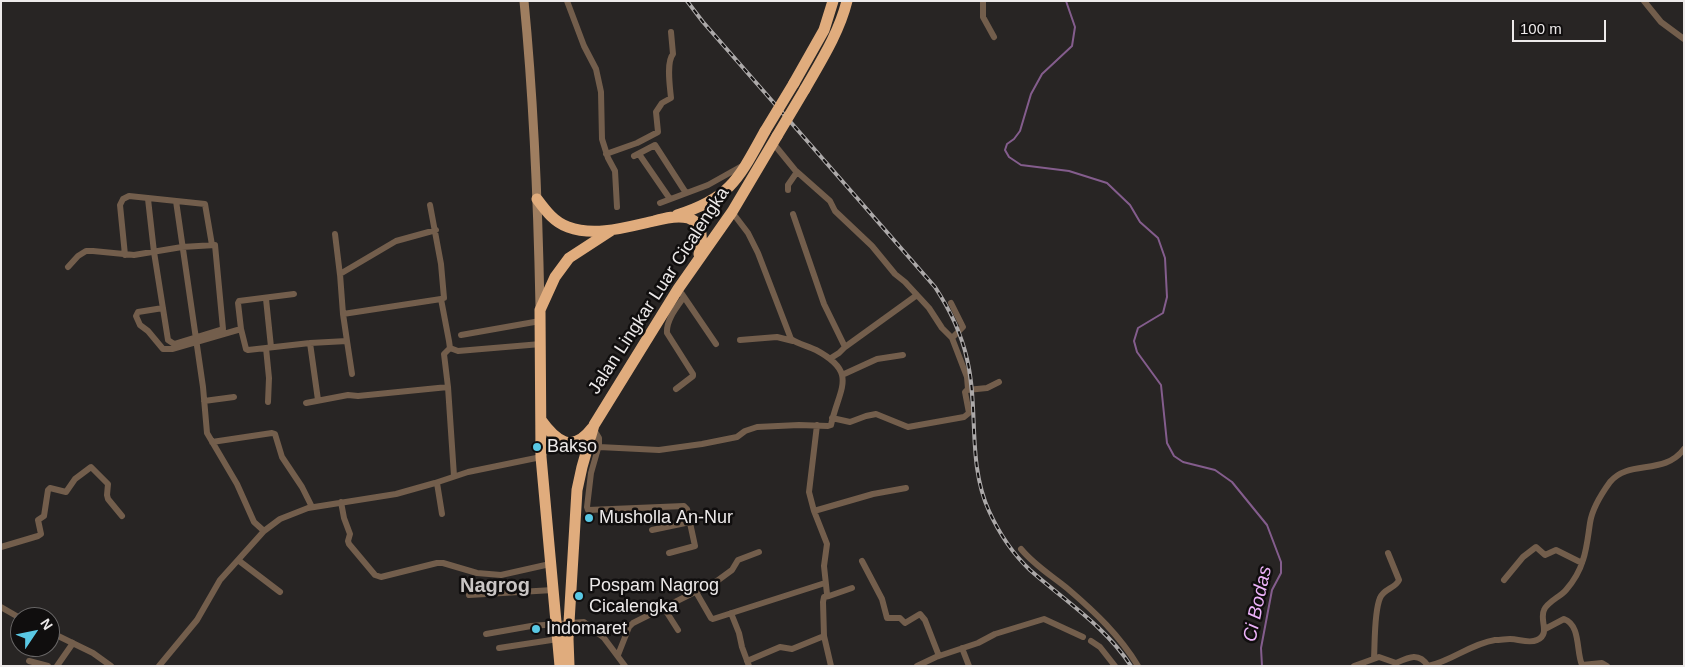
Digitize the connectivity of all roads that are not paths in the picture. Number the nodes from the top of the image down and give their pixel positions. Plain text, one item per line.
1 (524, 1) edge
2 (567, 1) edge
3 (833, 1) edge
4 (847, 1) edge
5 (983, 1) edge
6 (1644, 1) edge
7 (671, 32) dead end
8 (994, 37) dead end
9 (1684, 39) edge
10 (775, 140) junction
11 (606, 154) junction
12 (748, 163) junction
13 (797, 172) junction
14 (788, 190) dead end
15 (686, 193) junction
16 (148, 199) junction
17 (537, 199) junction
18 (670, 199) junction
19 (176, 201) junction
20 (660, 203) dead end
21 (430, 205) dead end
22 (617, 207) dead end
23 (732, 212) junction
24 (792, 214) dead end
25 (670, 217) junction
26 (436, 230) junction
27 (612, 230) junction
28 (335, 234) dead end
29 (212, 244) junction
30 (182, 247) junction
31 (154, 252) junction
32 (125, 255) junction
33 (698, 261) junction
34 (68, 267) dead end
35 (340, 275) junction
36 (681, 293) junction
37 (294, 294) dead end
38 (917, 295) junction
39 (266, 299) junction
40 (441, 299) junction
41 (951, 303) dead end
42 (163, 308) junction
43 (343, 314) junction
44 (540, 315) junction
45 (240, 329) junction
46 (461, 335) dead end
47 (952, 338) junction
48 (195, 340) junction
49 (740, 340) dead end
50 (347, 341) junction
51 (794, 341) junction
52 (310, 343) junction
53 (541, 344) junction
54 (716, 344) dead end
55 (269, 347) junction
56 (845, 347) junction
57 (450, 348) junction
58 (903, 354) dead end
59 (831, 358) junction
60 (352, 374) dead end
61 (842, 375) junction
62 (999, 382) dead end
63 (448, 387) junction
64 (676, 389) dead end
65 (968, 389) junction
66 (234, 397) dead end
67 (318, 400) junction
68 (204, 401) junction
69 (268, 402) dead end
70 (306, 403) dead end
71 (832, 418) junction
72 (541, 420) junction
73 (817, 425) junction
74 (594, 426) junction
75 (212, 442) junction
76 (598, 446) junction
77 (1684, 449) edge
78 (541, 457) junction
79 (454, 476) junction
80 (437, 483) junction
81 (906, 488) dead end
82 (341, 502) junction
83 (312, 507) junction
84 (814, 511) junction
85 (442, 514) dead end
86 (122, 516) dead end
87 (690, 522) junction
88 (652, 530) dead end
89 (264, 531) junction
90 (1, 547) edge
91 (1021, 549) dead end
92 (759, 552) dead end
93 (1388, 552) dead end
94 (669, 553) dead end
95 (238, 560) junction
96 (862, 561) dead end
97 (1582, 563) junction
98 (550, 564) junction
99 (1504, 580) dead end
100 (825, 583) junction
101 (852, 588) dead end
102 (553, 590) junction
103 (280, 592) dead end
104 (696, 592) junction
105 (469, 595) dead end
106 (829, 596) junction
107 (664, 608) junction
108 (731, 613) junction
109 (570, 622) junction
110 (556, 623) junction
111 (1545, 629) junction
112 (678, 630) dead end
113 (486, 634) dead end
114 (824, 636) junction
115 (60, 637) edge
116 (1083, 638) dead end
117 (558, 639) junction
118 (1091, 641) dead end
119 (72, 643) junction
120 (499, 648) dead end
121 (962, 648) junction
122 (618, 655) junction
123 (939, 656) junction
124 (1374, 658) junction
125 (29, 661) dead end
126 (748, 664) edge
127 (1582, 665) edge
128 (48, 666) edge
129 (57, 666) edge
130 (112, 666) edge
131 (159, 666) edge
132 (560, 666) edge
133 (569, 666) edge
134 (626, 666) edge
135 (831, 666) edge
136 (917, 666) edge
137 (969, 666) edge
138 (1115, 666) edge
139 (1138, 666) edge
140 (1354, 666) edge
141 (1428, 666) edge
142 (1607, 666) edge

1 - 17 main road
2 - 11 street
3 - 12 highway, Jalan Lingkar Luar Cicalengka, bridge
4 - 10 highway, Jalan Lingkar Luar Cicalengka, bridge
5 - 8 street
6 - 9 street
7 - 11 street
10 - 13 street
10 - 23 highway, Jalan Lingkar Luar Cicalengka
11 - 22 street
12 - 15 street
12 - 25 highway, Jalan Lingkar Luar Cicalengka
13 - 14 street
13 - 38 street
15 - 18 street
15 - 18 street
16 - 19 street
16 - 31 street
16 - 32 street
17 - 27 highway
17 - 44 main road
18 - 20 street
19 - 29 street
19 - 30 street
21 - 26 street
23 - 33 highway, Jalan Lingkar Luar Cicalengka
23 - 51 street
24 - 56 street
25 - 27 highway, Jalan Lingkar Luar Cicalengka
25 - 33 highway
26 - 35 street
26 - 40 street
27 - 44 highway
28 - 35 street
29 - 30 street
29 - 48 street
30 - 31 street
30 - 48 street
31 - 32 street
31 - 42 street
32 - 34 street
33 - 36 highway, Jalan Lingkar Luar Cicalengka
35 - 43 street
36 - 54 street
36 - 64 street
36 - 74 highway, Jalan Lingkar Luar Cicalengka
37 - 39 street
38 - 47 street
38 - 56 street
39 - 45 street
39 - 55 street
40 - 43 street
40 - 57 street
41 - 47 street
42 - 48 street
42 - 48 street
43 - 50 street
44 - 46 street
44 - 53 highway
45 - 48 street
45 - 55 street
47 - 65 street
48 - 68 street
49 - 51 street
50 - 52 street
50 - 60 street
51 - 59 street
52 - 55 street
52 - 67 street
53 - 57 street
53 - 72 highway
55 - 69 street
56 - 59 street
57 - 63 street
58 - 61 street
59 - 61 street
61 - 71 street
62 - 65 street
63 - 67 street
63 - 79 street
65 - 71 street
66 - 68 street
67 - 70 street
68 - 75 street
71 - 73 street
72 - 74 highway
72 - 78 highway
73 - 76 street
73 - 84 street
74 - 76 street
74 - 109 highway, Jalan Lingkar Luar Cicalengka
75 - 83 street
75 - 89 street
76 - 87 street
77 - 97 street
78 - 79 street
78 - 98 highway
79 - 80 street
80 - 82 street
80 - 85 street
81 - 84 street
82 - 83 street
82 - 98 street
83 - 89 street
84 - 100 street
86 - 90 street
87 - 88 street
87 - 94 street
89 - 95 street
91 - 139 street
92 - 104 street
93 - 124 street
95 - 103 street
95 - 131 street
96 - 123 street
97 - 99 street
97 - 111 street
98 - 102 highway
100 - 106 street
100 - 108 street
101 - 106 street
102 - 105 street
102 - 110 highway
104 - 107 street
104 - 108 street
106 - 114 street
107 - 112 street
107 - 122 street
108 - 126 street
109 - 110 street
109 - 122 street
109 - 133 highway, Jalan Lingkar Luar Cicalengka
110 - 113 street
110 - 117 highway
111 - 127 street
111 - 141 street
114 - 126 street
114 - 135 street
115 - 119 street
116 - 121 street
117 - 120 street
117 - 132 highway
118 - 138 street
119 - 129 street
119 - 130 street
121 - 123 street
121 - 137 street
122 - 134 street
123 - 136 street
124 - 140 street
124 - 141 street
125 - 128 street
127 - 142 street

